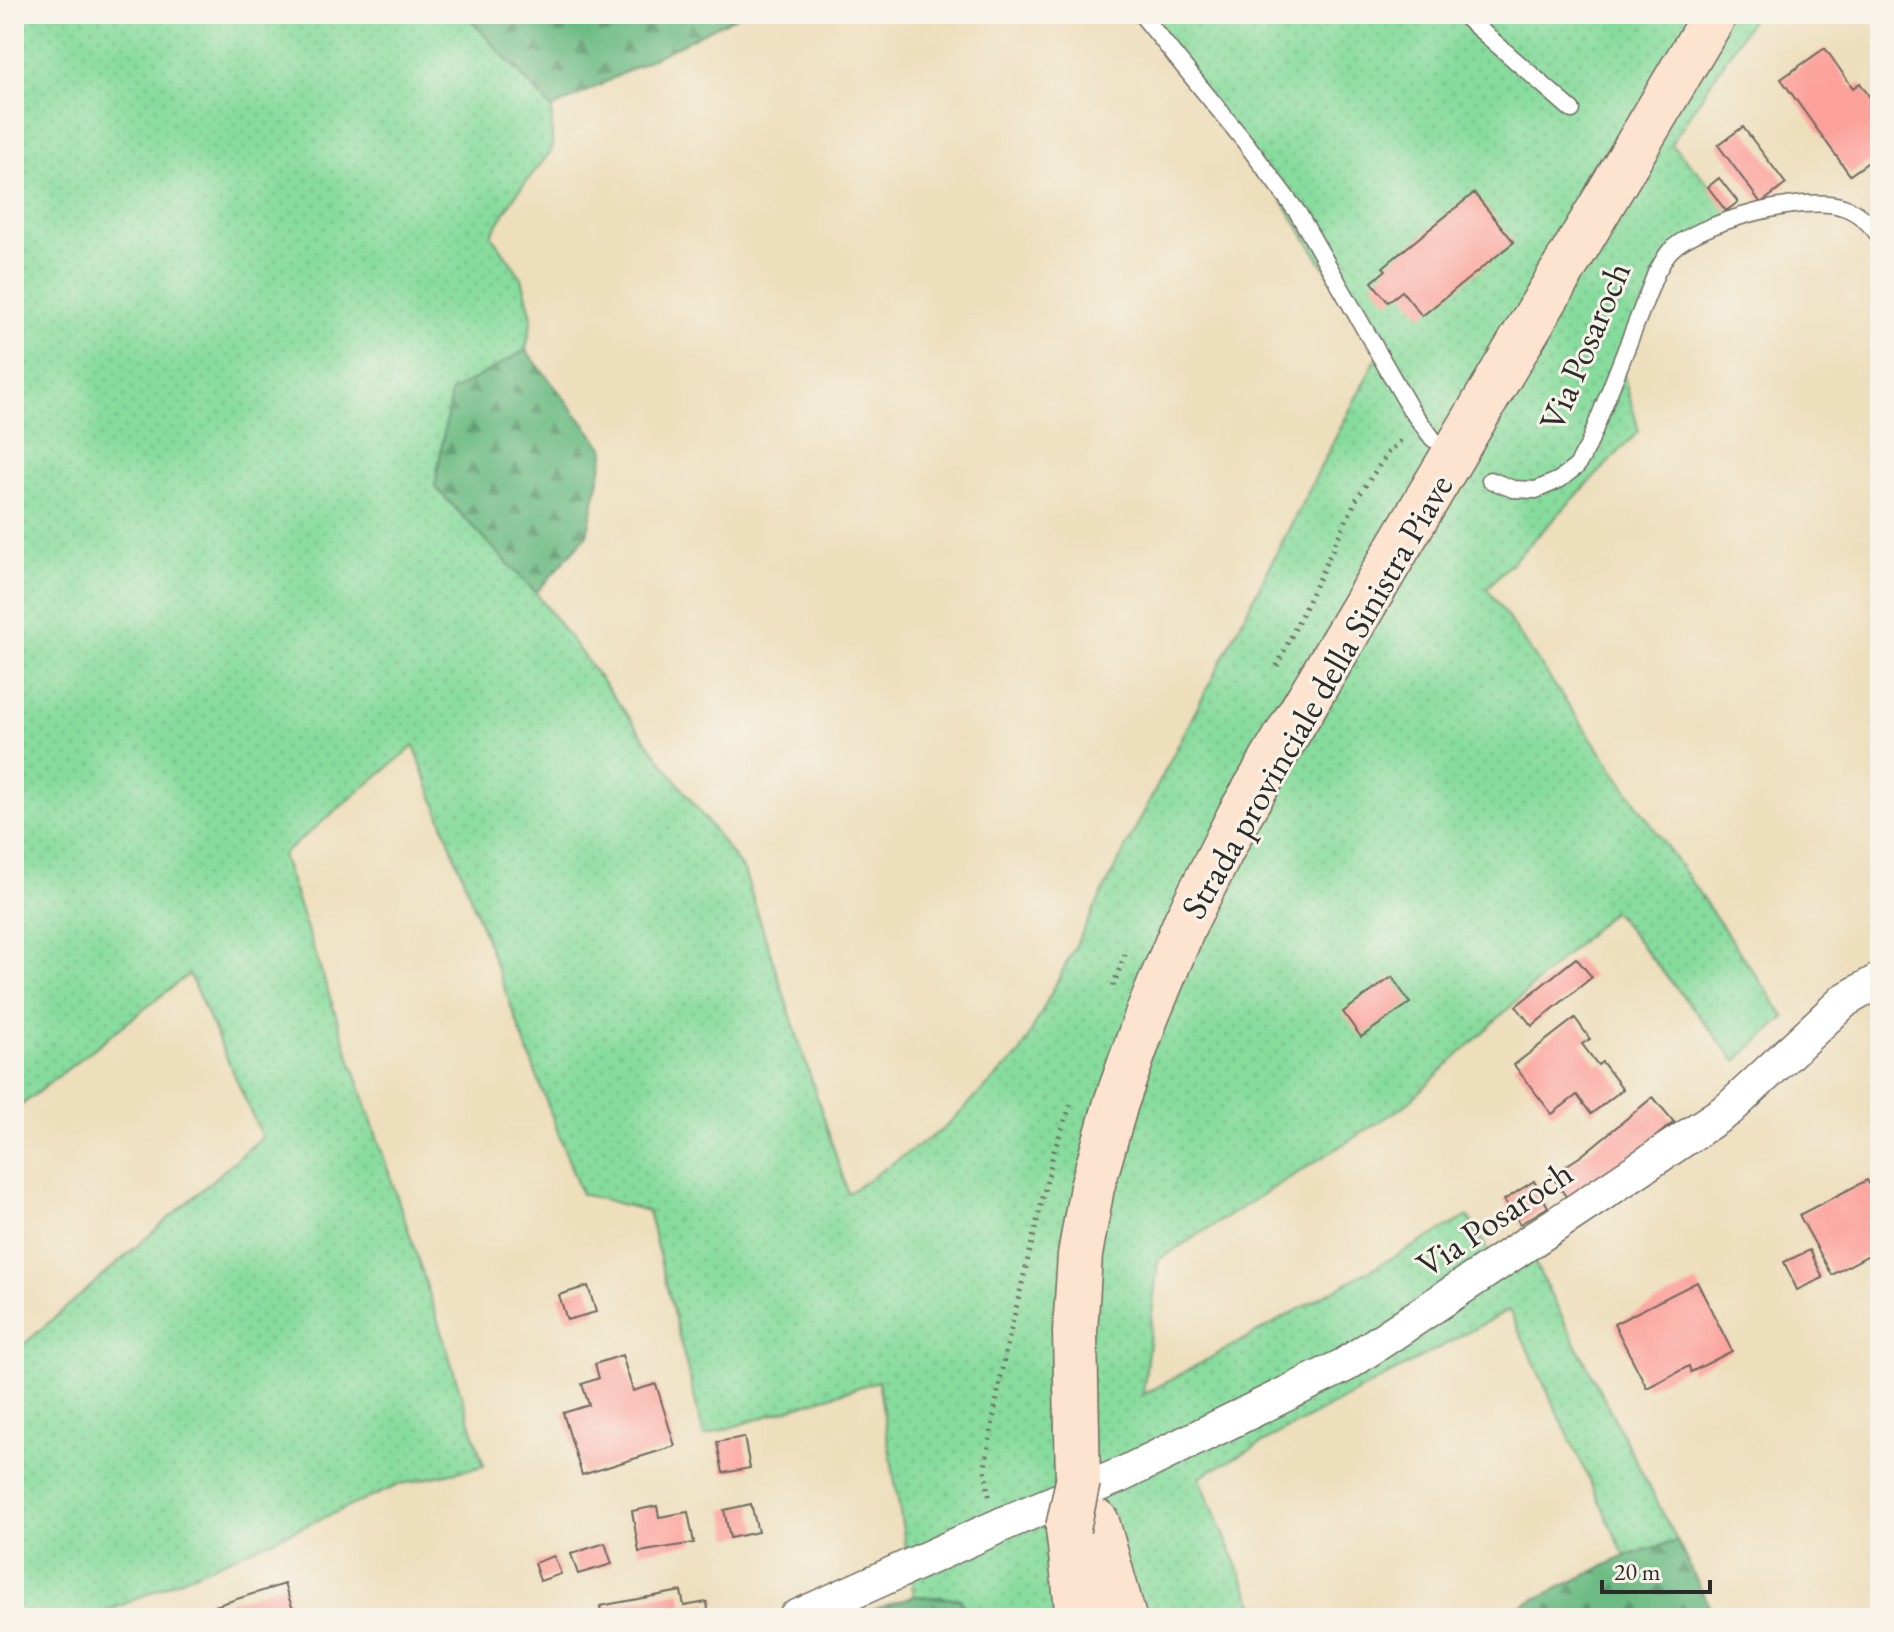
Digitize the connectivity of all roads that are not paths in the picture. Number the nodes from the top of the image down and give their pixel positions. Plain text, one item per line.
1 (1141, 14) edge
2 (1462, 14) edge
3 (1715, 14) edge
4 (1572, 110) dead end
5 (1880, 237) edge
6 (1433, 439) dead end
7 (1490, 480) dead end
8 (1880, 980) edge
9 (1082, 1525) junction
10 (795, 1618) edge
11 (1078, 1618) edge
12 (1124, 1618) edge

1 - 6 lane
2 - 4 lane
3 - 9 main road, Strada provinciale della Sinistra Piave
5 - 7 lane, Via Posaroch
8 - 10 street, Via Posaroch
9 - 11 main road
9 - 12 main road

